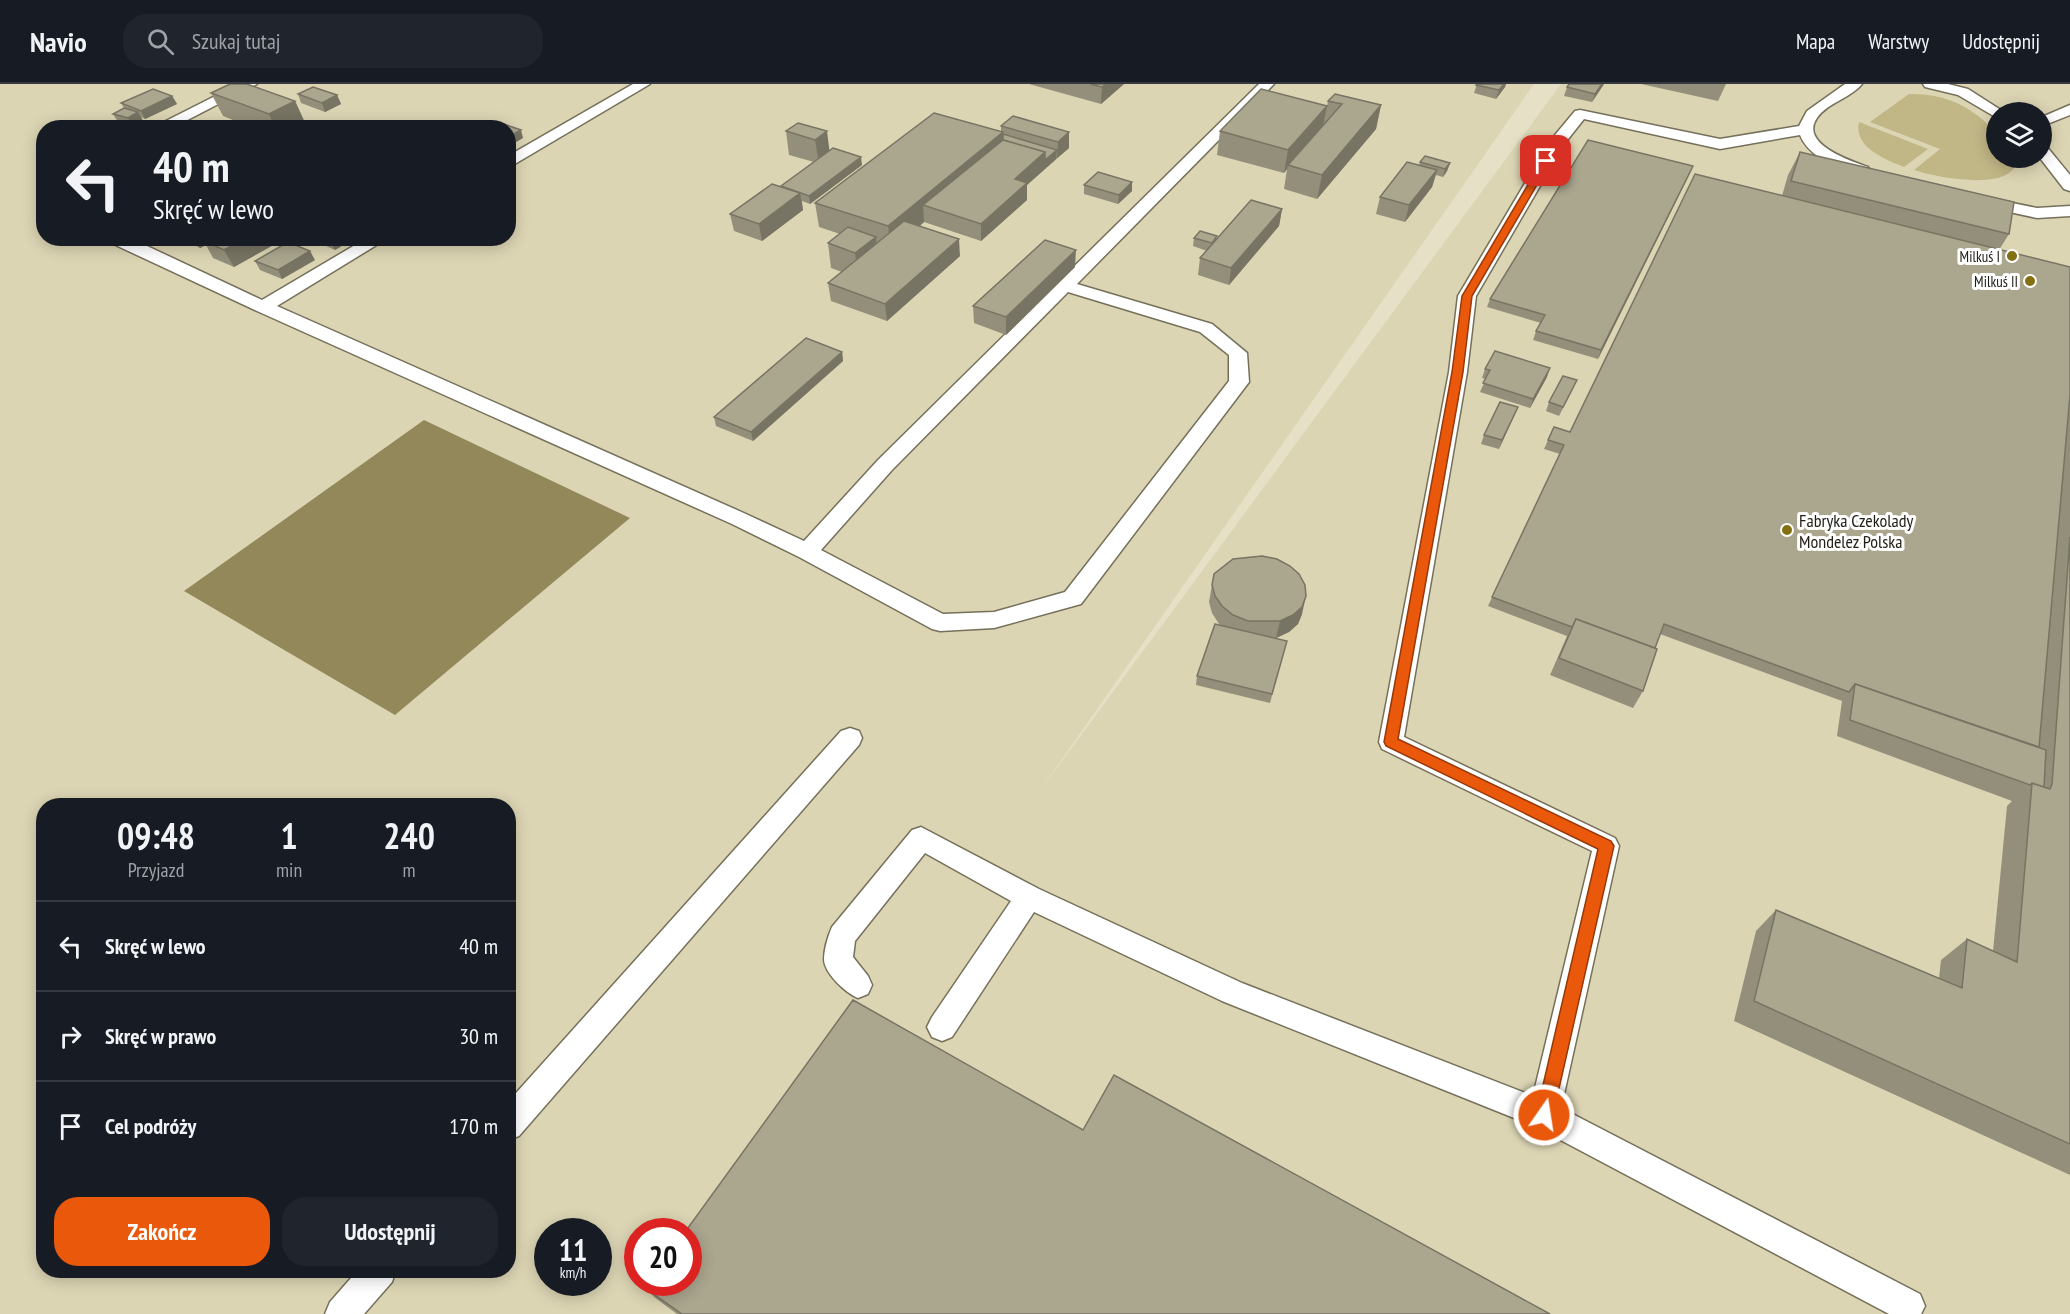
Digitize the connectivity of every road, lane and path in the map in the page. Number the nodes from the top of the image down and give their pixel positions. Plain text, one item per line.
1 (250, 84) edge
2 (643, 84) edge
3 (1267, 84) edge
4 (1855, 84) edge
5 (1930, 84) edge
6 (1986, 106) edge
7 (2070, 109) edge
8 (2052, 117) edge
9 (176, 120) edge
10 (1806, 129) junction
11 (516, 158) edge
12 (2052, 163) edge
13 (1873, 174) edge
14 (2070, 186) edge
15 (1970, 198) edge
16 (2070, 211) edge
17 (133, 246) edge
18 (366, 246) edge
19 (1066, 286) junction
20 (263, 307) junction
21 (807, 552) junction
22 (850, 738) dead end
23 (1029, 897) junction
24 (858, 985) dead end
25 (942, 1027) dead end
26 (1544, 1115) junction
27 (516, 1116) edge
28 (374, 1278) edge
29 (1908, 1306) dead end
30 (342, 1314) edge

1 - 9 lane
2 - 11 lane
3 - 19 lane
4 - 10 lane
5 - 6 lane
7 - 8 lane
10 - 13 lane
10 - 26 lane
12 - 14 lane
15 - 16 lane
17 - 20 lane
18 - 20 lane
19 - 21 lane
19 - 21 lane
20 - 21 lane
22 - 27 lane
23 - 24 lane
23 - 25 lane
23 - 26 lane
26 - 29 lane
28 - 30 lane

